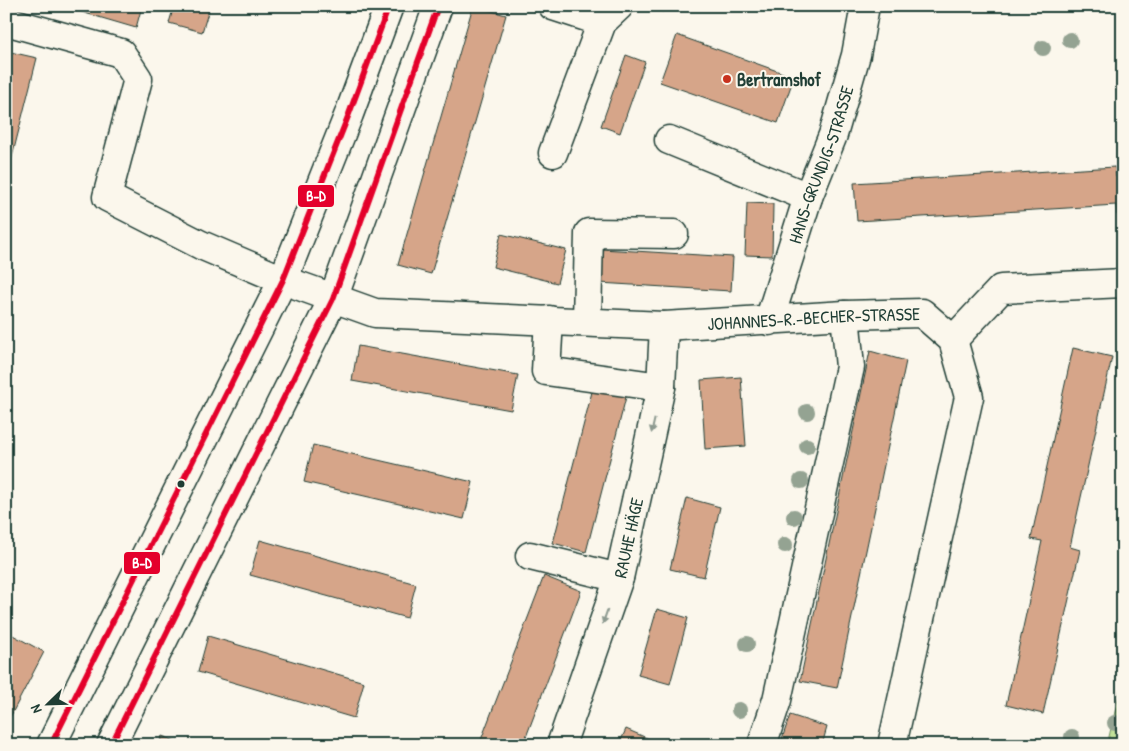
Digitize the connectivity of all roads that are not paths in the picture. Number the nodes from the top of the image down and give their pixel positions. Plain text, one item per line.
1 (389, 6) edge
2 (438, 6) edge
3 (553, 6) edge
4 (865, 6) edge
5 (610, 14) edge
6 (6, 21) edge
7 (669, 140) dead end
8 (553, 153) dead end
9 (808, 197) junction
10 (674, 234) dead end
11 (284, 280) junction
12 (1123, 283) edge
13 (334, 299) junction
14 (845, 315) junction
15 (549, 320) junction
16 (769, 321) junction
17 (587, 322) junction
18 (664, 326) junction
19 (953, 340) junction
20 (661, 387) junction
21 (530, 556) dead end
22 (619, 578) junction
23 (50, 745) edge
24 (111, 745) edge
25 (561, 745) edge
26 (762, 745) edge
27 (892, 745) edge

1 - 11 street
2 - 13 street
3 - 5 street
4 - 9 street, HANS-GRUNDIG-STRASSE
5 - 8 street
6 - 11 street, JOHANNES-R.-BECHER-STRASSE
7 - 9 street
9 - 16 street, HANS-GRUNDIG-STRASSE
10 - 17 street
11 - 13 street, JOHANNES-R.-BECHER-STRASSE
11 - 23 street
12 - 19 street
13 - 15 street, JOHANNES-R.-BECHER-STRASSE
13 - 24 street
14 - 16 street, JOHANNES-R.-BECHER-STRASSE
14 - 19 street, JOHANNES-R.-BECHER-STRASSE
14 - 26 street
15 - 17 street, JOHANNES-R.-BECHER-STRASSE
15 - 20 street
16 - 18 street, JOHANNES-R.-BECHER-STRASSE
17 - 18 street, JOHANNES-R.-BECHER-STRASSE
18 - 20 street, RAUHE HÄGE
19 - 27 street
20 -> 22 street, RAUHE HÄGE
21 - 22 street
22 -> 25 street, RAUHE HÄGE

